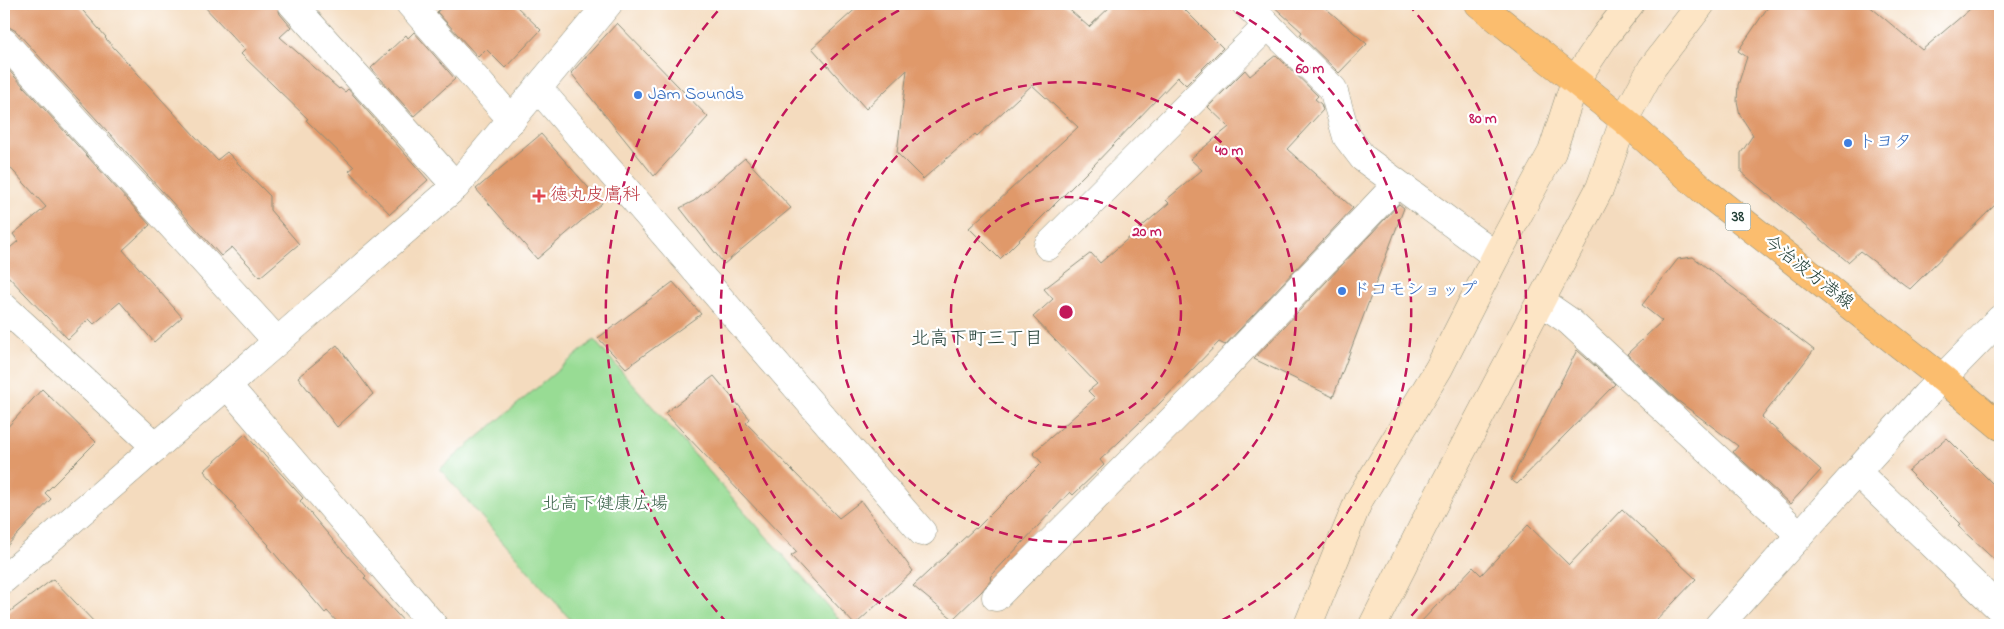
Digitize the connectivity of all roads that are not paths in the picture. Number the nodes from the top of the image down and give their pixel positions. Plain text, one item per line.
1 (292, 4) edge
2 (410, 4) edge
3 (608, 4) edge
4 (1246, 4) edge
5 (1479, 4) edge
6 (1630, 4) edge
7 (1701, 4) edge
8 (1268, 25) junction
9 (4, 42) edge
10 (1575, 81) junction
11 (538, 88) junction
12 (512, 120) junction
13 (1624, 120) junction
14 (1397, 184) junction
15 (456, 186) junction
16 (1048, 246) dead end
17 (1496, 256) junction
18 (1540, 301) junction
19 (4, 308) edge
20 (2000, 319) edge
21 (277, 341) junction
22 (1942, 378) junction
23 (227, 385) junction
24 (2000, 426) edge
25 (156, 447) junction
26 (1857, 472) junction
27 (922, 532) dead end
28 (1800, 535) junction
29 (4, 579) edge
30 (996, 597) dead end
31 (2000, 609) edge
32 (434, 625) edge
33 (1308, 625) edge
34 (1373, 625) edge
35 (1719, 625) edge

1 - 15 street
2 - 12 street
3 - 11 street
4 - 8 street
5 - 10 main road, 今治波方港線 / 38
6 - 10 street
7 - 13 street
8 - 14 street
8 - 16 street
9 - 21 street
10 - 13 main road, 今治波方港線 / 38
10 - 17 street
11 - 12 street
11 - 27 street
12 - 15 street
13 - 18 street
13 - 22 main road, 今治波方港線 / 38
14 - 17 street
14 - 30 street
15 - 21 street
17 - 33 street
18 - 28 street
18 - 34 street
19 - 25 street
20 - 22 street
21 - 23 street
22 - 24 main road, 今治波方港線 / 38
22 - 26 street
23 - 25 street
23 - 32 street
25 - 29 street
26 - 28 street
26 - 31 street
28 - 35 street

